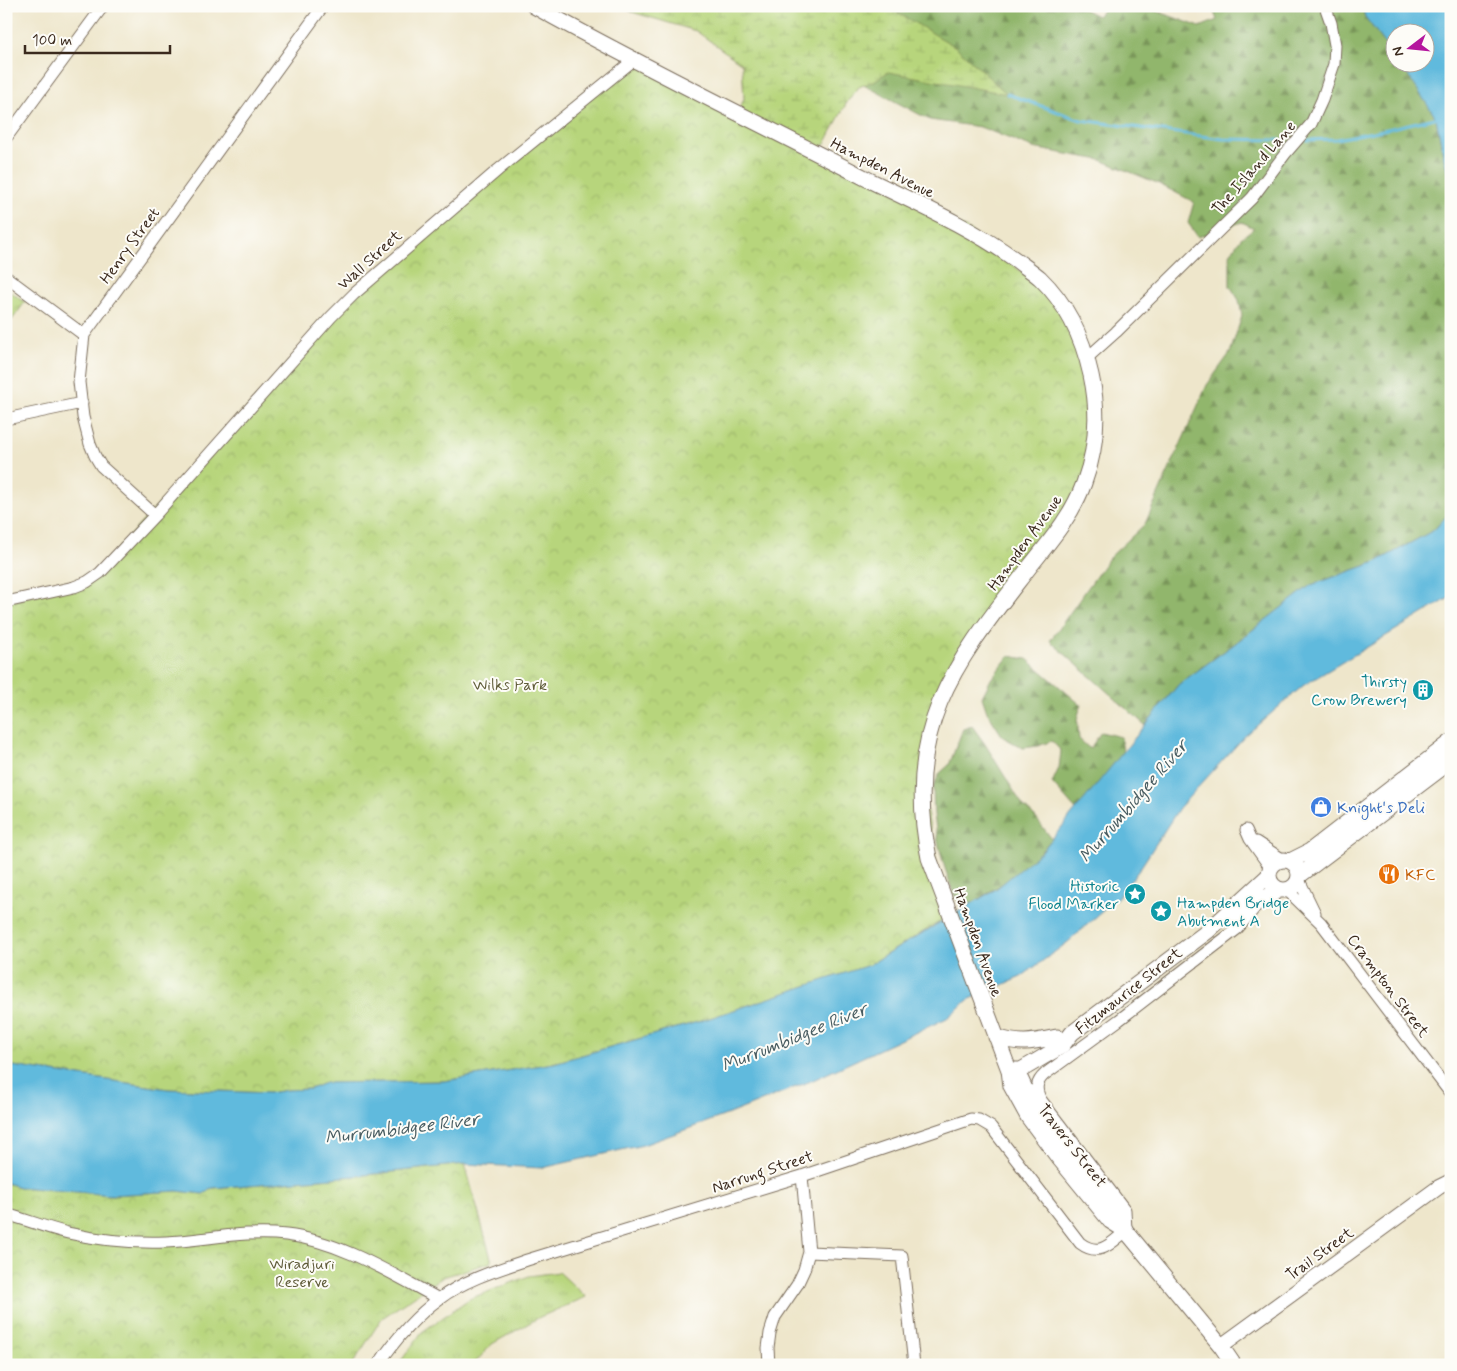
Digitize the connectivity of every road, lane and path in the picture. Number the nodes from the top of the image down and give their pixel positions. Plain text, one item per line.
1 (103, 6) edge
2 (323, 6) edge
3 (534, 6) edge
4 (1325, 6) edge
5 (635, 59) junction
6 (6, 138) edge
7 (6, 277) edge
8 (84, 335) junction
9 (1087, 358) junction
10 (82, 404) junction
11 (6, 419) edge
12 (156, 515) junction
13 (6, 602) edge
14 (1451, 742) edge
15 (1442, 761) edge
16 (1248, 834) dead end
17 (1278, 866) junction
18 (1291, 884) junction
19 (1260, 901) junction
20 (1208, 931) junction
21 (994, 1032) junction
22 (1072, 1033) junction
23 (1057, 1037) junction
24 (1009, 1070) junction
25 (1037, 1083) joint
26 (1450, 1092) edge
27 (1451, 1173) edge
28 (802, 1176) junction
29 (1445, 1184) edge
30 (6, 1214) edge
31 (1126, 1231) junction
32 (809, 1252) junction
33 (439, 1299) junction
34 (1221, 1346) junction
35 (378, 1365) edge
36 (769, 1365) edge
37 (914, 1365) edge
38 (1234, 1365) edge

1 - 6 street
2 - 8 street, Henry Street
3 - 5 main road, Hampden Avenue
4 - 9 street, The Island Lane
5 - 9 main road, Hampden Avenue
5 - 12 street, Wall Street
7 - 8 street
8 - 10 street, Henry Street
9 - 21 main road, Hampden Avenue
10 - 11 street
10 - 12 street, Henry Street
12 - 13 street, Wall Street
14 - 15 main road, Fitzmaurice Street
15 - 17 main road, Fitzmaurice Street
15 - 18 main road, Fitzmaurice Street
16 - 17 street
17 - 18 main road
17 - 18 main road
17 - 20 main road, Fitzmaurice Street
18 - 19 main road, Fitzmaurice Street
18 - 26 street, Crampton Street
19 - 20 main road, Fitzmaurice Street
19 - 25 street, Fitzmaurice Street
20 - 22 main road, Fitzmaurice Street
21 - 23 main road
21 - 24 main road, Travers Street
22 - 23 main road, Fitzmaurice Street
22 - 24 main road, Fitzmaurice Street
23 - 24 main road, Fitzmaurice Street
24 - 31 main road, Travers Street
25 - 31 street, Travers Street
27 - 29 street, Trail Street
28 - 31 street, Narrung Street
28 - 32 street
28 - 33 street, Narrung Street
29 - 34 street, Trail Street
30 - 33 street
31 - 34 main road, Travers Street
32 - 36 street
32 - 37 street
33 - 35 street, Narrung Street
34 - 38 main road, Travers Street

